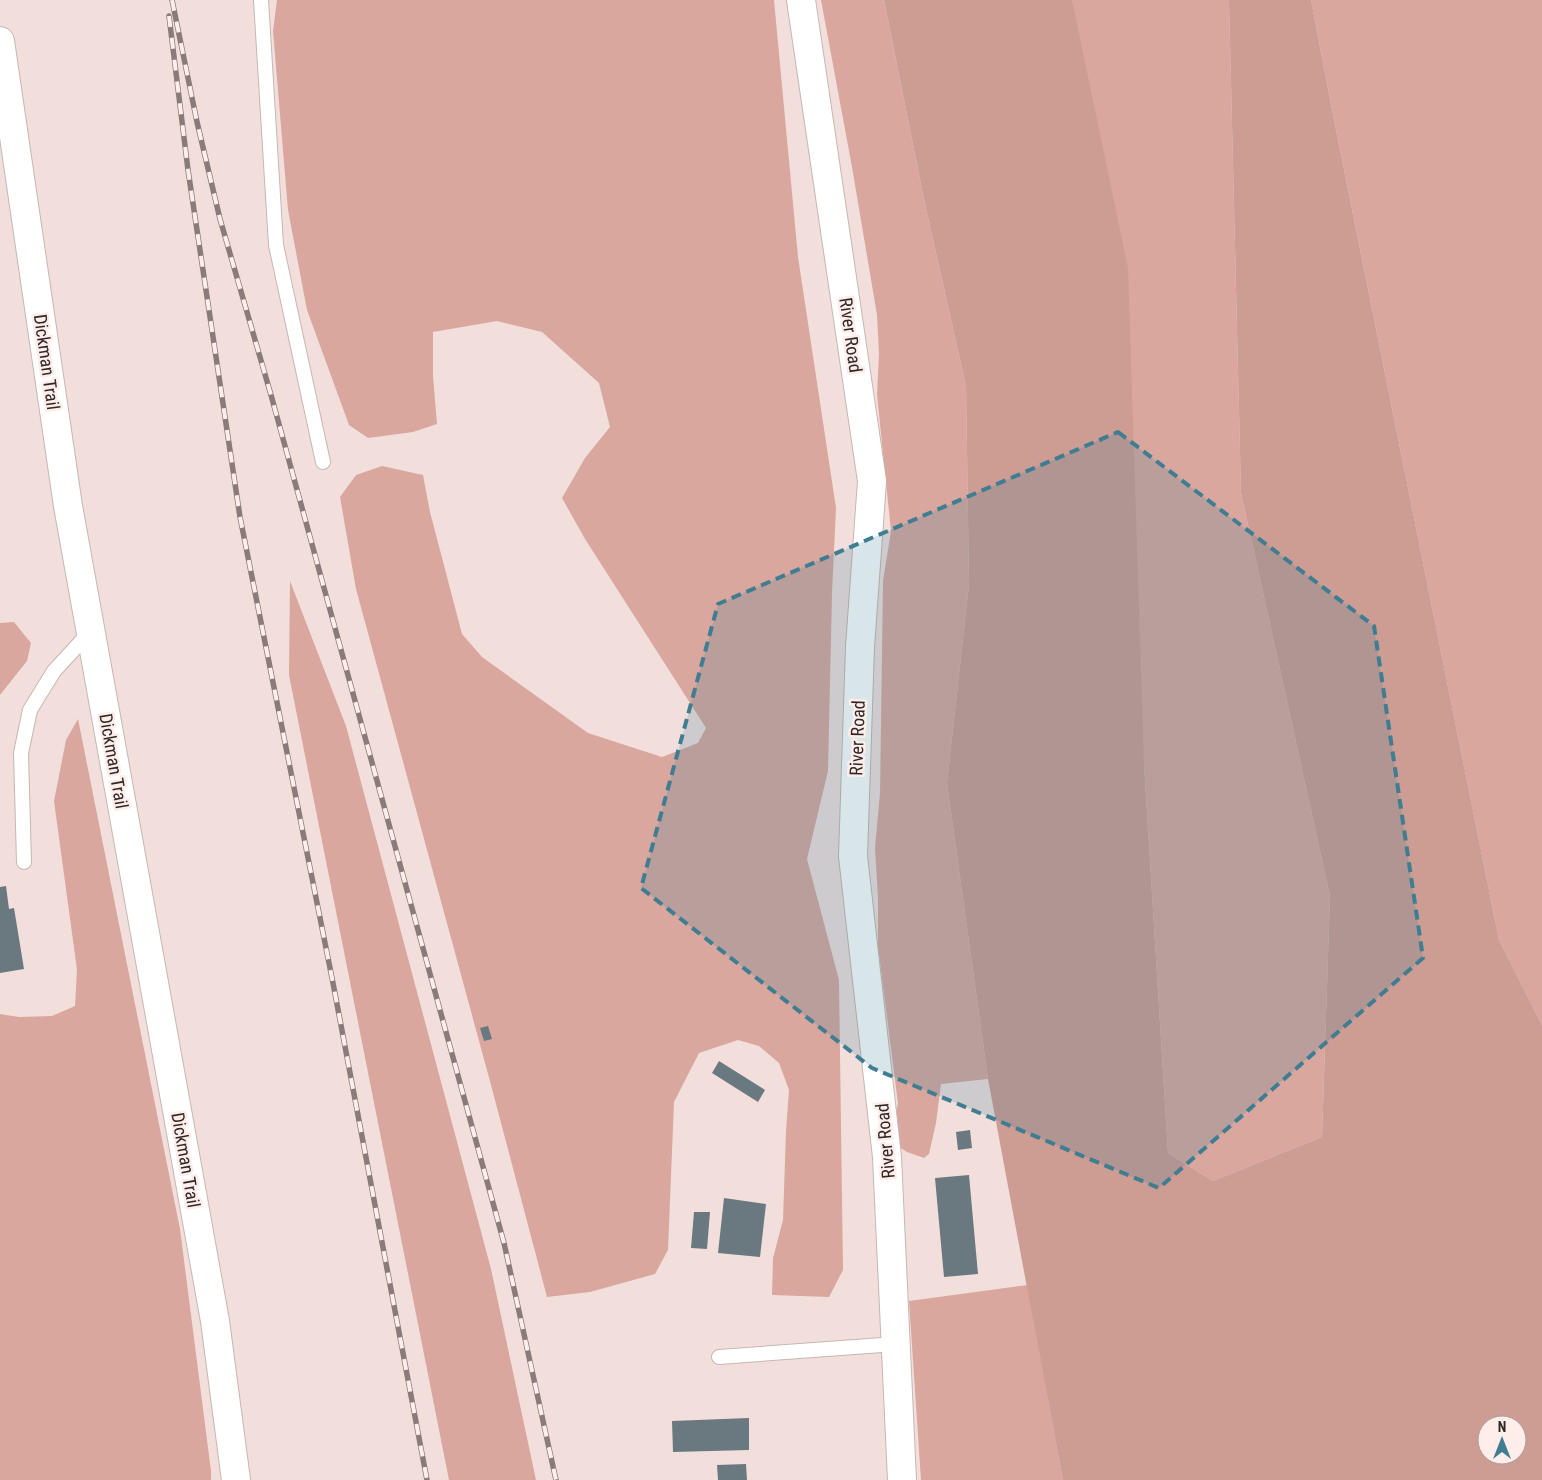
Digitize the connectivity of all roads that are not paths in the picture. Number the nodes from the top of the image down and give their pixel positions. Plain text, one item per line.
1 (261, 0) edge
2 (801, 0) edge
3 (0, 43) edge
4 (322, 462) dead end
5 (90, 632) junction
6 (24, 862) dead end
7 (896, 1344) junction
8 (719, 1357) dead end
9 (236, 1480) edge
10 (902, 1480) edge

1 - 4 lane
2 - 7 street, River Road
3 - 5 street, Dickman Trail
5 - 6 lane
5 - 9 street, Dickman Trail
7 - 8 lane
7 - 10 street, River Road

